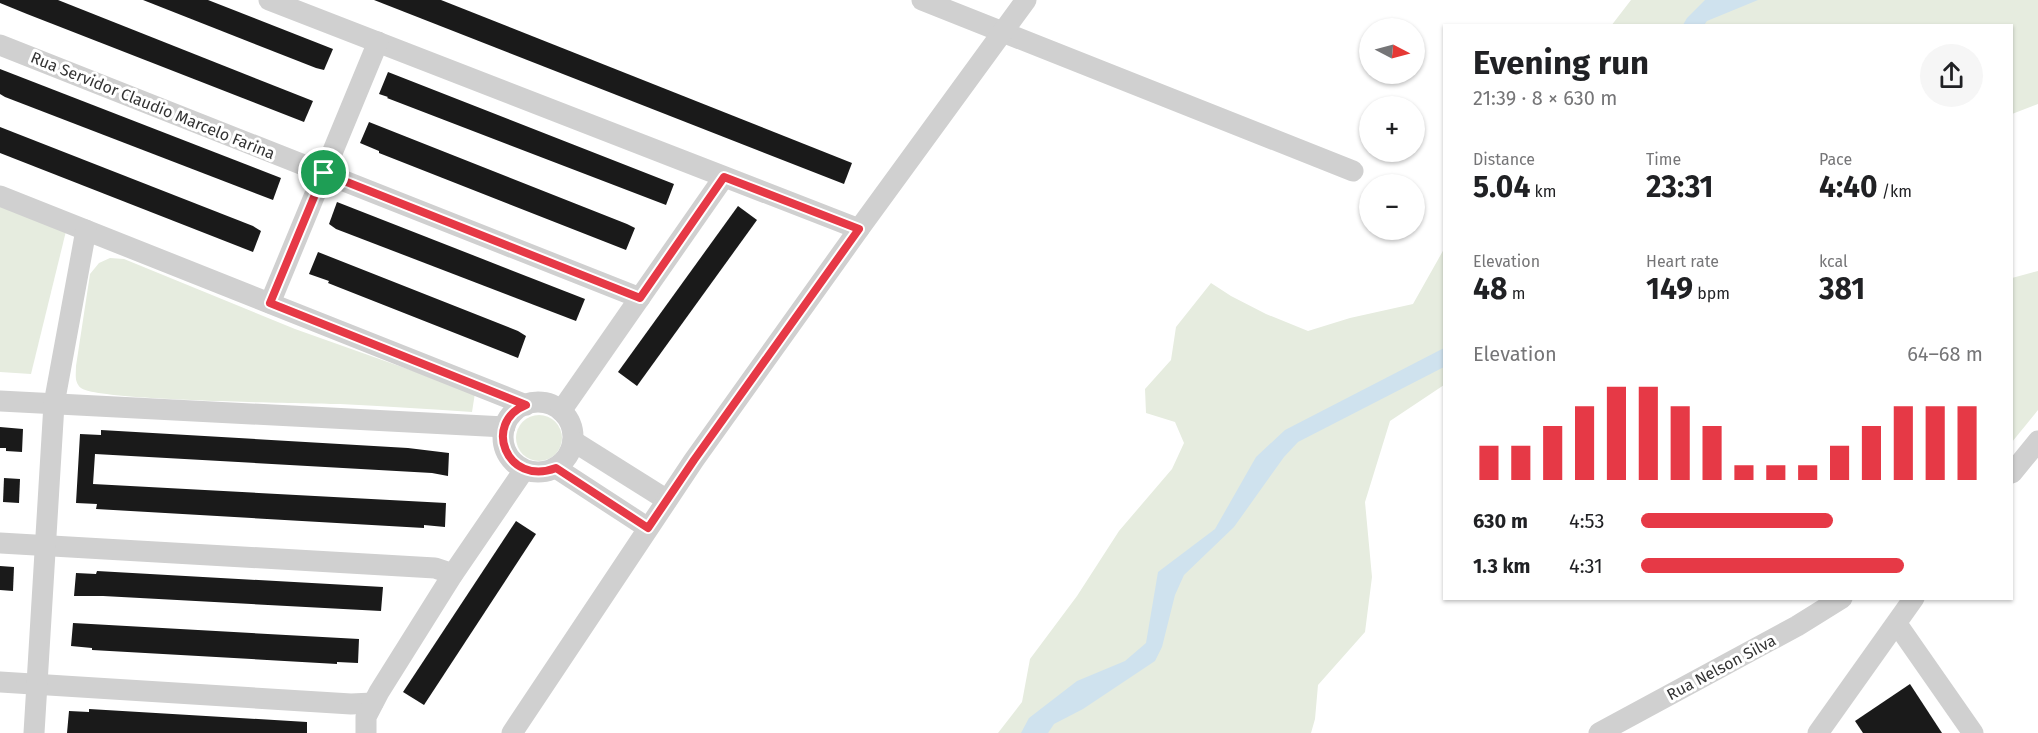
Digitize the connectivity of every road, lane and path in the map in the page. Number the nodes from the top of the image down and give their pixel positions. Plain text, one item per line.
1 (269, 0) edge
2 (922, 0) edge
3 (1026, 0) edge
4 (1001, 32) junction
5 (378, 42) junction
6 (0, 45) edge
7 (1353, 171) dead end
8 (324, 173) junction
9 (724, 177) junction
10 (0, 196) edge
11 (859, 229) junction
12 (87, 230) junction
13 (640, 298) junction
14 (270, 303) junction
15 (0, 401) edge
16 (54, 404) junction
17 (526, 405) junction
18 (561, 411) junction
19 (505, 427) junction
20 (573, 441) junction
21 (2038, 441) edge
22 (556, 468) junction
23 (524, 470) junction
24 (2013, 472) edge
25 (667, 500) junction
26 (648, 528) junction
27 (0, 543) edge
28 (45, 545) junction
29 (453, 574) junction
30 (1839, 600) edge
31 (1913, 600) edge
32 (1897, 624) junction
33 (0, 682) edge
34 (37, 685) junction
35 (373, 703) junction
36 (34, 733) edge
37 (366, 733) edge
38 (512, 733) edge
39 (1599, 733) edge
40 (1818, 733) edge
41 (1974, 733) edge

1 - 5 street
2 - 4 street
3 - 4 street
4 - 7 street
4 - 11 street
5 - 8 street
5 - 9 street
6 - 8 street, Rua Servidor Claudio Marcelo Farina
8 - 13 street, Rua Servidor Claudio Marcelo Farina
8 - 14 street
9 - 11 street
9 - 13 street
10 - 12 street
11 - 25 street
12 - 14 street
12 - 16 street
13 - 18 street
14 - 17 street
15 - 16 street
16 - 19 street
16 - 28 street
17 - 18 street
17 - 19 street
18 - 20 street
19 - 23 street
20 - 22 street
20 - 25 street
21 - 24 street
22 - 23 street
22 - 26 street
23 - 29 street
25 - 26 street
26 - 38 street
27 - 28 street
28 - 29 street
28 - 34 street
29 - 35 street
30 - 39 street, Rua Nelson Silva
31 - 32 street
32 - 40 street
32 - 41 street
33 - 34 street
34 - 35 street
34 - 36 street
35 - 37 street

